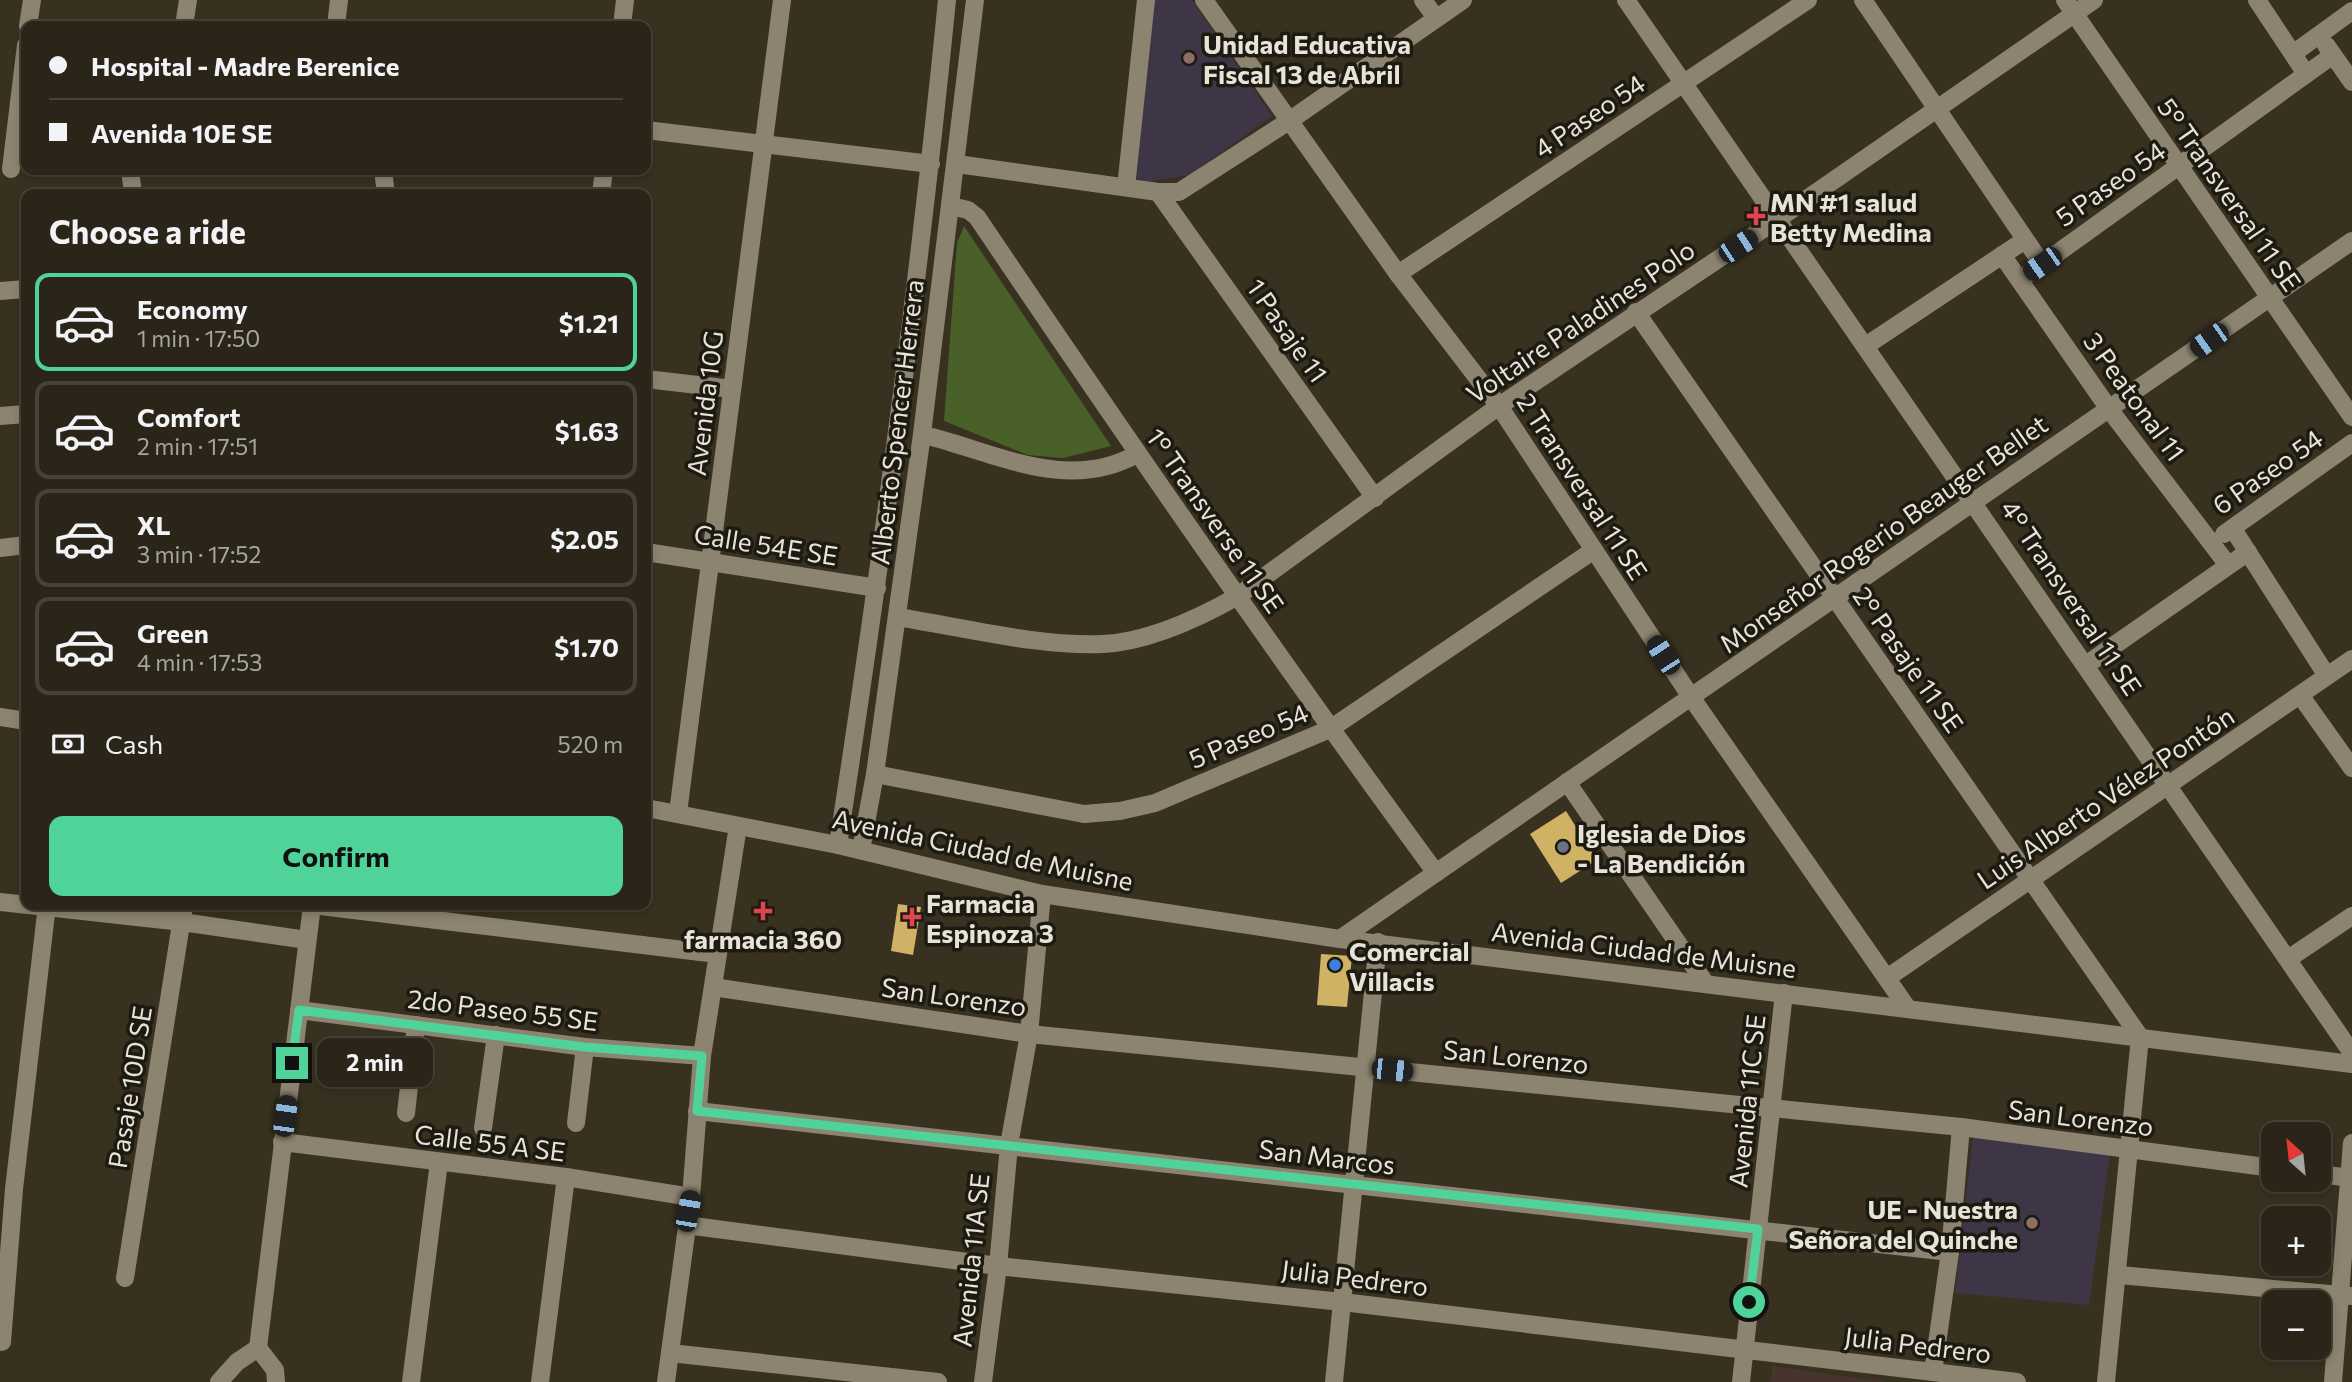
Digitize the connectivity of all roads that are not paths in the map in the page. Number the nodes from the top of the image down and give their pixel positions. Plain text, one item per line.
1 (32, 0) edge
2 (188, 0) edge
3 (339, 0) edge
4 (625, 0) edge
5 (782, 0) edge
6 (947, 0) edge
7 (975, 0) edge
8 (1146, 0) edge
9 (1204, 0) edge
10 (1423, 0) edge
11 (1463, 0) edge
12 (1626, 0) edge
13 (1808, 0) edge
14 (1863, 0) edge
15 (2094, 0) edge
16 (2257, 0) edge
17 (2070, 7) edge
18 (2352, 11) edge
19 (1437, 18) junction
20 (30, 21) edge
21 (185, 21) edge
22 (337, 21) edge
23 (623, 21) edge
24 (2320, 36) junction
25 (2294, 53) junction
26 (2333, 55) junction
27 (2306, 74) junction
28 (2352, 82) edge
29 (1685, 83) junction
30 (21, 93) edge
31 (1938, 108) junction
32 (1289, 121) junction
33 (651, 131) edge
34 (764, 145) junction
35 (931, 164) junction
36 (957, 164) junction
37 (2179, 167) junction
38 (13, 169) edge
39 (1126, 187) junction
40 (1158, 192) junction
41 (951, 206) junction
42 (1778, 219) junction
43 (2025, 240) junction
44 (2352, 241) edge
45 (2002, 256) junction
46 (2042, 264) junction
47 (1398, 274) junction
48 (2020, 280) junction
49 (21, 289) edge
50 (0, 291) edge
51 (2270, 298) junction
52 (1636, 312) junction
53 (1867, 345) junction
54 (651, 380) edge
55 (732, 389) junction
56 (1499, 406) junction
57 (2109, 409) junction
58 (21, 414) edge
59 (0, 416) edge
60 (2352, 417) edge
61 (932, 437) dead end
62 (2352, 443) edge
63 (1137, 454) junction
64 (1375, 498) junction
65 (1975, 501) junction
66 (2233, 528) junction
67 (2212, 542) junction
68 (21, 546) edge
69 (0, 548) edge
70 (1594, 550) junction
71 (2248, 552) junction
72 (651, 553) edge
73 (710, 562) junction
74 (2228, 565) junction
75 (877, 588) junction
76 (1238, 596) junction
77 (1833, 598) junction
78 (897, 617) junction
79 (2352, 659) edge
80 (2086, 665) junction
81 (2327, 676) junction
82 (2300, 695) junction
83 (1691, 697) junction
84 (0, 717) edge
85 (21, 720) edge
86 (1330, 729) junction
87 (2352, 768) edge
88 (875, 774) junction
89 (1567, 782) junction
90 (2169, 785) junction
91 (651, 809) edge
92 (678, 813) junction
93 (738, 826) junction
94 (838, 845) junction
95 (861, 850) junction
96 (1436, 873) junction
97 (2032, 879) junction
98 (1042, 894) junction
99 (0, 902) edge
100 (21, 904) edge
101 (46, 910) edge
102 (125, 910) edge
103 (311, 910) edge
104 (353, 910) edge
105 (183, 913) edge
106 (2352, 916) edge
107 (1340, 939) junction
108 (307, 940) junction
109 (1378, 942) junction
110 (717, 954) junction
111 (2288, 959) junction
112 (1887, 978) junction
113 (1706, 984) junction
114 (713, 987) junction
115 (1784, 993) junction
116 (1908, 1009) junction
117 (299, 1010) junction
118 (416, 1025) junction
119 (1029, 1034) junction
120 (496, 1035) junction
121 (2140, 1037) junction
122 (584, 1047) junction
123 (2352, 1053) edge
124 (702, 1056) junction
125 (2352, 1064) edge
126 (1365, 1067) junction
127 (1771, 1108) junction
128 (697, 1111) junction
129 (406, 1113) dead end
130 (576, 1124) dead end
131 (483, 1128) dead end
132 (1961, 1128) junction
133 (282, 1142) junction
134 (2352, 1143) edge
135 (1009, 1145) junction
136 (2127, 1149) junction
137 (439, 1162) junction
138 (2261, 1166) edge
139 (2331, 1176) edge
140 (566, 1177) junction
141 (2350, 1178) edge
142 (1353, 1186) junction
143 (7, 1188) edge
144 (691, 1196) junction
145 (686, 1225) junction
146 (1758, 1229) junction
147 (1950, 1252) junction
148 (998, 1266) junction
149 (2119, 1275) junction
150 (125, 1278) dead end
151 (2346, 1295) edge
152 (1342, 1302) junction
153 (2, 1342) dead end
154 (258, 1348) junction
155 (1744, 1351) junction
156 (670, 1353) junction
157 (1934, 1372) junction
158 (219, 1382) edge
159 (276, 1382) edge
160 (411, 1382) edge
161 (540, 1382) edge
162 (666, 1382) edge
163 (938, 1382) edge
164 (983, 1382) edge
165 (1334, 1382) edge
166 (1741, 1382) edge
167 (2017, 1382) edge
168 (2106, 1382) edge
169 (2333, 1382) edge

1 - 20 street
2 - 21 street
3 - 22 street
4 - 23 street
5 - 34 street, Avenida 10G
6 - 35 street, Alberto Spencer Herrera
7 - 36 street, Alberto Spencer Herrera
8 - 39 street
9 - 32 street, 2 Transversal 11 SE
10 - 19 street
11 - 19 street
12 - 29 street, 4° Transversal 11 SE
13 - 29 street, 4 Paseo 54
14 - 31 street
15 - 17 street, Voltaire Paladines Polo
16 - 25 street
17 - 31 street, Voltaire Paladines Polo
17 - 37 street, 5° Transversal 11 SE
18 - 24 street
19 - 32 street
24 - 25 street
24 - 26 street
25 - 27 street
26 - 27 street, 5 Paseo 54
26 - 28 street
27 - 37 street, 5 Paseo 54
29 - 42 street, 4° Transversal 11 SE
29 - 47 street, 4 Paseo 54
30 - 38 street
31 - 42 street, Voltaire Paladines Polo
31 - 43 street
32 - 40 street
32 - 47 street, 2 Transversal 11 SE
33 - 34 street
34 - 35 street
34 - 55 street, Avenida 10G
35 - 75 street, Alberto Spencer Herrera
36 - 39 street
36 - 41 street, Alberto Spencer Herrera
37 - 46 street, 5 Paseo 54
37 - 51 street, 5° Transversal 11 SE
39 - 40 street
40 - 64 street, 1 Pasaje 11
41 - 63 street, 1° Transverse 11 SE
41 - 78 street, Alberto Spencer Herrera
42 - 52 street, Voltaire Paladines Polo
42 - 53 street, 4° Transversal 11 SE
43 - 45 street, 5 Paseo 54
43 - 46 street
44 - 51 street, Monseñor Rogerio Beauger Bellet
45 - 48 street, 3 Peatonal 11
45 - 53 street, 5 Paseo 54
46 - 48 street, 5 Paseo 54
47 - 56 street, 2 Transversal 11 SE
48 - 57 street, 3 Peatonal 11
49 - 50 street
51 - 57 street, Monseñor Rogerio Beauger Bellet
51 - 60 street, 5° Transversal 11 SE
52 - 56 street, Voltaire Paladines Polo
52 - 77 street, 2° Pasaje 11 SE
53 - 65 street, 4° Transversal 11 SE
54 - 55 street
55 - 73 street, Avenida 10G
56 - 64 street, Voltaire Paladines Polo
56 - 70 street, 2 Transversal 11 SE
57 - 65 street, Monseñor Rogerio Beauger Bellet
57 - 67 street, 3 Peatonal 11
58 - 59 street
61 - 63 street
62 - 66 street, 6 Paseo 54
63 - 76 street, 1° Transverse 11 SE
64 - 76 street, Voltaire Paladines Polo
65 - 77 street, Monseñor Rogerio Beauger Bellet
65 - 80 street, 4° Transversal 11 SE
66 - 67 street, 6 Paseo 54
66 - 71 street
67 - 74 street, 3 Peatonal 11
68 - 69 street
70 - 83 street, 2 Transversal 11 SE
70 - 86 street, 5 Paseo 54
71 - 74 street
71 - 81 street
72 - 73 street, Calle 54E SE
73 - 75 street, Calle 54E SE
73 - 92 street, Avenida 10G
74 - 80 street
75 - 94 street, Alberto Spencer Herrera
76 - 78 street, Voltaire Paladines Polo
76 - 86 street, 1° Transverse 11 SE
77 - 83 street, Monseñor Rogerio Beauger Bellet
77 - 97 street, 2° Pasaje 11 SE
78 - 88 street, Alberto Spencer Herrera
79 - 81 street, Luis Alberto Vélez Pontón
80 - 90 street, 4° Transversal 11 SE
81 - 82 street, Luis Alberto Vélez Pontón
82 - 87 street
82 - 90 street, Luis Alberto Vélez Pontón
83 - 89 street, Monseñor Rogerio Beauger Bellet
83 - 112 street, 2 Transversal 11 SE
84 - 85 street
86 - 88 street, 5 Paseo 54
86 - 96 street, 1° Transverse 11 SE
88 - 95 street, Alberto Spencer Herrera
89 - 96 street, Monseñor Rogerio Beauger Bellet
89 - 113 street
90 - 97 street, Luis Alberto Vélez Pontón
90 - 111 street, 4° Transversal 11 SE
91 - 92 street, Avenida Ciudad de Muisne
92 - 93 street, Avenida Ciudad de Muisne
93 - 94 street, Avenida Ciudad de Muisne
93 - 110 street
94 - 95 street, Avenida Ciudad de Muisne
95 - 98 street, Avenida Ciudad de Muisne
96 - 107 street, Monseñor Rogerio Beauger Bellet
97 - 112 street, Luis Alberto Vélez Pontón
97 - 121 street, 2° Pasaje 11 SE
98 - 107 street, Avenida Ciudad de Muisne
98 - 119 street, Avenida 11A SE
99 - 100 street
101 - 143 street
102 - 105 street
103 - 108 street
104 - 110 street
105 - 108 street
105 - 150 street, Pasaje 10D SE
106 - 111 street
107 - 109 street, Avenida Ciudad de Muisne
108 - 117 street
109 - 113 street, Avenida Ciudad de Muisne
109 - 126 street
110 - 114 street
111 - 123 street, 4° Transversal 11 SE
112 - 116 street, 2 Transversal 11 SE
113 - 115 street, Avenida Ciudad de Muisne
114 - 119 street, San Lorenzo
114 - 124 street
115 - 116 street, Avenida Ciudad de Muisne
115 - 127 street, Avenida 11C SE
116 - 121 street, Avenida Ciudad de Muisne
117 - 118 street, 2do Paseo 55 SE
117 - 133 street
118 - 120 street, 2do Paseo 55 SE
118 - 129 street
119 - 126 street, San Lorenzo
119 - 135 street, Avenida 11A SE
120 - 122 street, 2do Paseo 55 SE
120 - 131 street
121 - 125 street, Avenida Ciudad de Muisne
121 - 136 street
122 - 124 street, 2do Paseo 55 SE
122 - 130 street
124 - 128 street
126 - 127 street, San Lorenzo
126 - 142 street
127 - 132 street, San Lorenzo
127 - 146 street, Avenida 11C SE
128 - 135 street, San Marcos
128 - 144 street
132 - 136 street, San Lorenzo
132 - 147 street
133 - 137 street, Calle 55 A SE
133 - 154 street
134 - 141 street
135 - 142 street, San Marcos
135 - 148 street, Avenida 11A SE
136 - 138 street, San Lorenzo
136 - 149 street
137 - 140 street, Calle 55 A SE
137 - 160 street
139 - 141 street
140 - 144 street, Calle 55 A SE
140 - 161 street
141 - 151 street
142 - 146 street, San Marcos
142 - 152 street
143 - 153 street
144 - 145 street
145 - 148 street, Julia Pedrero
145 - 156 street
146 - 147 street, San Marcos
146 - 155 street, Avenida 11C SE
147 - 157 street
148 - 152 street, Julia Pedrero
148 - 164 street, Avenida 11A SE
149 - 151 street
149 - 168 street
151 - 169 street
152 - 155 street, Julia Pedrero
152 - 165 street
154 - 158 street
154 - 159 street
155 - 157 street, Julia Pedrero
155 - 166 street, Avenida 11C SE
156 - 162 street
156 - 163 street
157 - 167 street, Julia Pedrero

